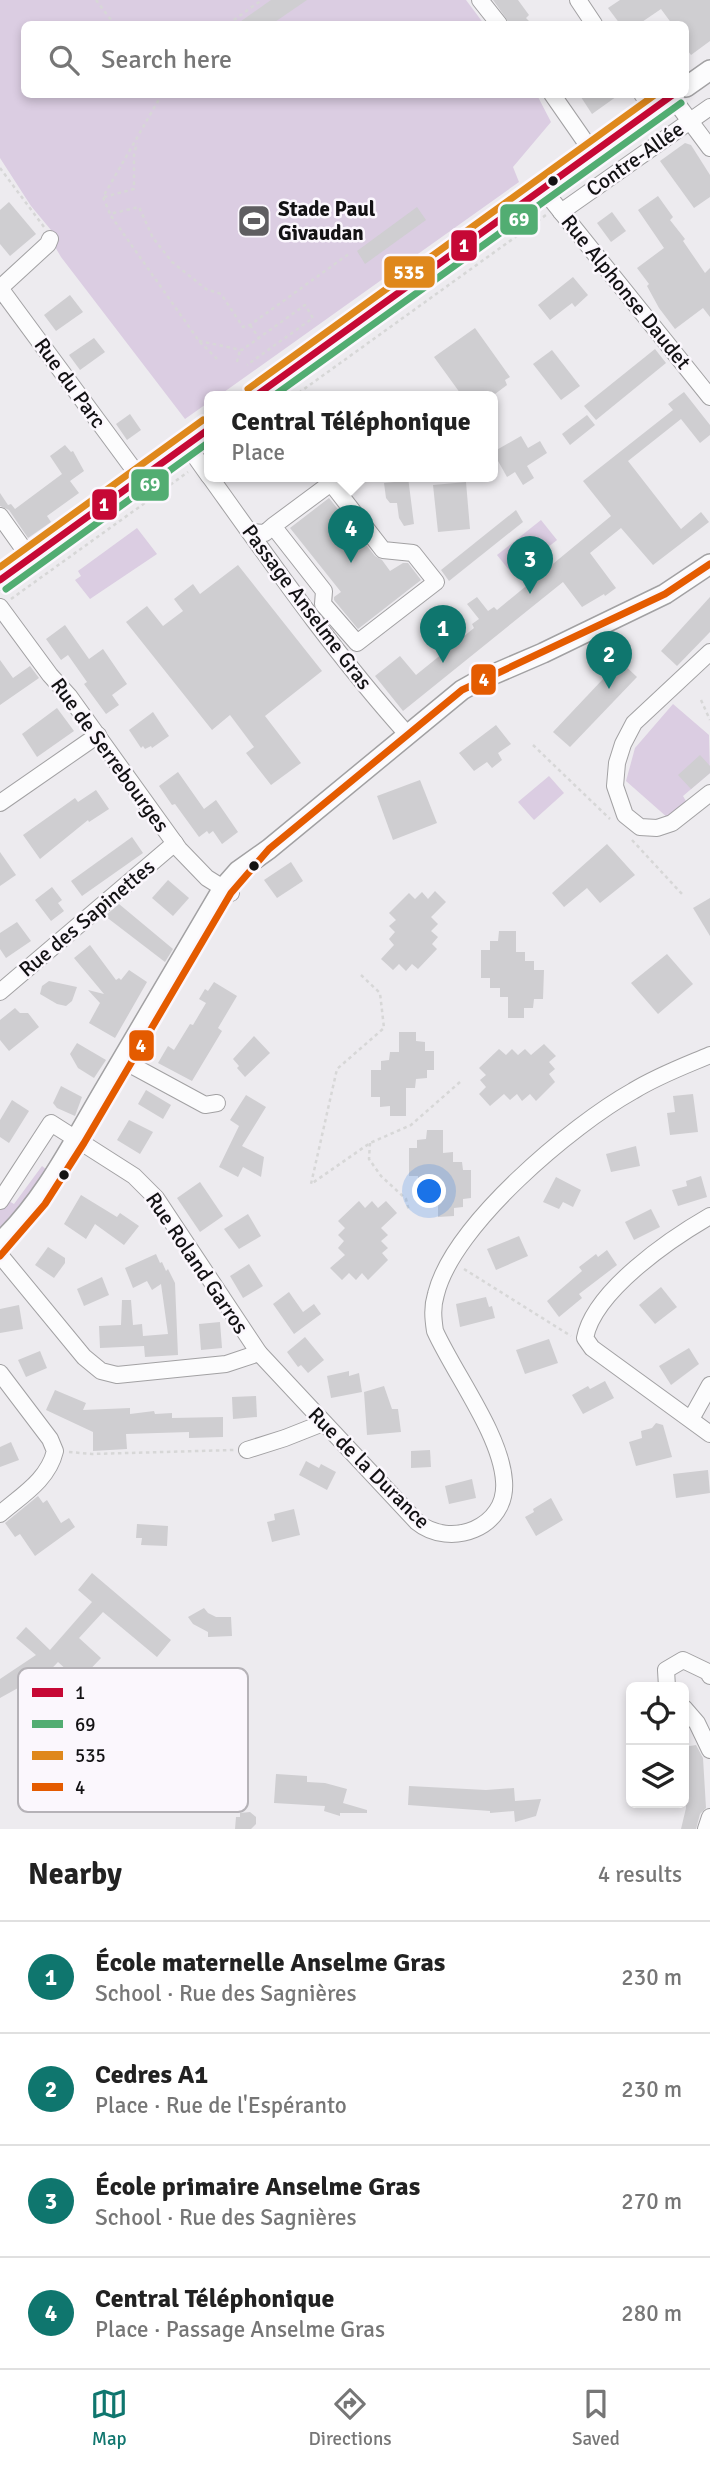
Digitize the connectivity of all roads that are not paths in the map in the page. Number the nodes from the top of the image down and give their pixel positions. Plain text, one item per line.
1 (480, 0) edge
2 (578, 0) edge
3 (497, 21) edge
4 (592, 21) edge
5 (710, 70) edge
6 (689, 85) edge
7 (555, 98) edge
8 (680, 98) edge
9 (648, 102) edge
10 (710, 107) edge
11 (690, 121) junction
12 (710, 148) edge
13 (593, 153) junction
14 (542, 188) junction
15 (559, 210) junction
16 (50, 239) road end
17 (0, 288) edge
18 (262, 391) edge
19 (710, 397) edge
20 (204, 433) edge
21 (187, 445) junction
22 (204, 468) edge
23 (141, 478) junction
24 (214, 482) edge
25 (0, 516) edge
26 (273, 526) junction
27 (254, 538) junction
28 (30, 558) junction
29 (710, 564) edge
30 (0, 580) edge
31 (0, 607) edge
32 (710, 652) edge
33 (407, 734) junction
34 (98, 735) junction
35 (710, 793) edge
36 (0, 803) edge
37 (175, 843) junction
38 (227, 891) junction
39 (0, 992) edge
40 (710, 1055) edge
41 (127, 1063) junction
42 (217, 1103) dead end
43 (80, 1141) junction
44 (0, 1201) edge
45 (710, 1216) edge
46 (0, 1242) edge
47 (0, 1256) edge
48 (259, 1353) junction
49 (0, 1373) edge
50 (710, 1385) edge
51 (298, 1398) joint
52 (691, 1419) junction
53 (323, 1423) junction
54 (710, 1434) edge
55 (247, 1450) road end
56 (0, 1514) edge
57 (710, 1676) edge
58 (667, 1682) edge
59 (689, 1714) edge
60 (710, 1750) edge
61 (710, 1817) edge
62 (706, 1829) edge

1 - 3 street
2 - 4 street
5 - 6 main road
7 - 13 street
8 - 11 street
9 - 13 main road
10 - 11 street, Contre-Allée
11 - 12 street
11 - 15 street, Contre-Allée
13 - 14 main road
14 - 15 street, Rue Alphonse Daudet
14 - 18 main road
15 - 19 street, Rue Alphonse Daudet
16 - 17 street
17 - 23 street, Rue du Parc
20 - 21 main road
21 - 22 street, Passage Anselme Gras
21 - 23 main road
23 - 28 main road
24 - 27 street, Passage Anselme Gras
25 - 28 street
26 - 26 street
26 - 27 street
27 - 33 street, Passage Anselme Gras
28 - 30 main road
29 - 33 main road
31 - 34 street, Rue de Serrebourges
32 - 35 street
33 - 38 main road
34 - 36 street
34 - 37 street, Rue de Serrebourges
37 - 38 street, Rue de Serrebourges
37 - 39 street, Rue des Sapinettes
38 - 41 main road
40 - 53 street, Rue de la Durance
41 - 42 street
41 - 43 main road
43 - 44 street, Rue Roland Garros
43 - 46 main road
43 - 47 main road
43 - 48 street, Rue Roland Garros
45 - 52 street
47 - 48 street
48 - 51 street, Rue Roland Garros
49 - 56 street
50 - 52 street
51 - 53 street, Rue de la Durance
52 - 54 street
53 - 55 street
57 - 58 street
59 - 60 street
61 - 62 street

